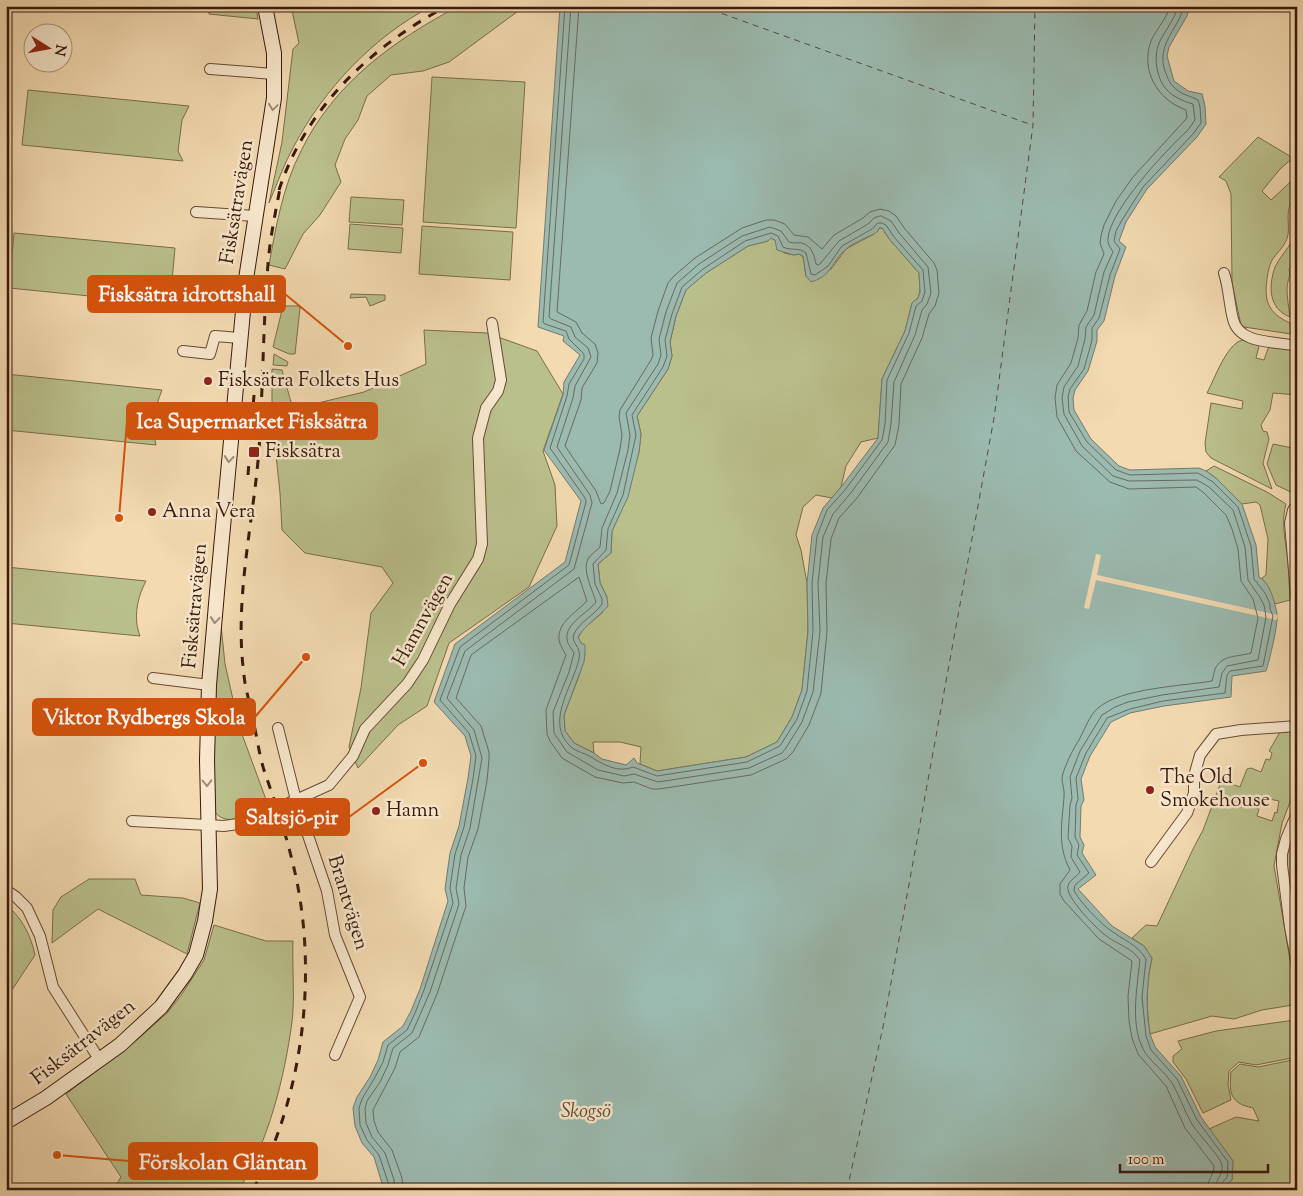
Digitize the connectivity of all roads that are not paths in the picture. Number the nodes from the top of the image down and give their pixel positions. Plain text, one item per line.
1 (265, 6) edge
2 (210, 69) dead end
3 (274, 74) junction
4 (196, 212) dead end
5 (255, 216) junction
6 (1224, 273) dead end
7 (492, 323) dead end
8 (240, 338) junction
9 (1297, 346) edge
10 (183, 351) dead end
11 (1297, 505) edge
12 (1297, 606) edge
13 (153, 678) dead end
14 (209, 685) junction
15 (1297, 726) edge
16 (278, 728) dead end
17 (296, 800) junction
18 (1297, 814) edge
19 (132, 821) dead end
20 (208, 825) junction
21 (1152, 862) dead end
22 (6, 890) edge
23 (1297, 964) edge
24 (335, 1055) dead end
25 (100, 1059) junction
26 (6, 1122) edge

1 - 3 street, Fisksätravägen
2 - 3 street
3 -> 5 street, Fisksätravägen
4 - 5 street
5 - 8 street, Fisksätravägen
6 - 9 street
7 - 17 street, Hamnvägen
8 - 10 street
8 -> 14 street, Fisksätravägen
11 - 12 street
13 - 14 street
14 -> 20 street, Fisksätravägen
15 - 21 street
16 - 17 street, Brantvägen
17 - 20 street, Hamnvägen
17 - 24 street, Brantvägen
18 - 23 street
19 - 20 street, Hamnvägen
20 - 25 street, Fisksätravägen
22 - 25 street
25 - 26 street, Fisksätravägen

